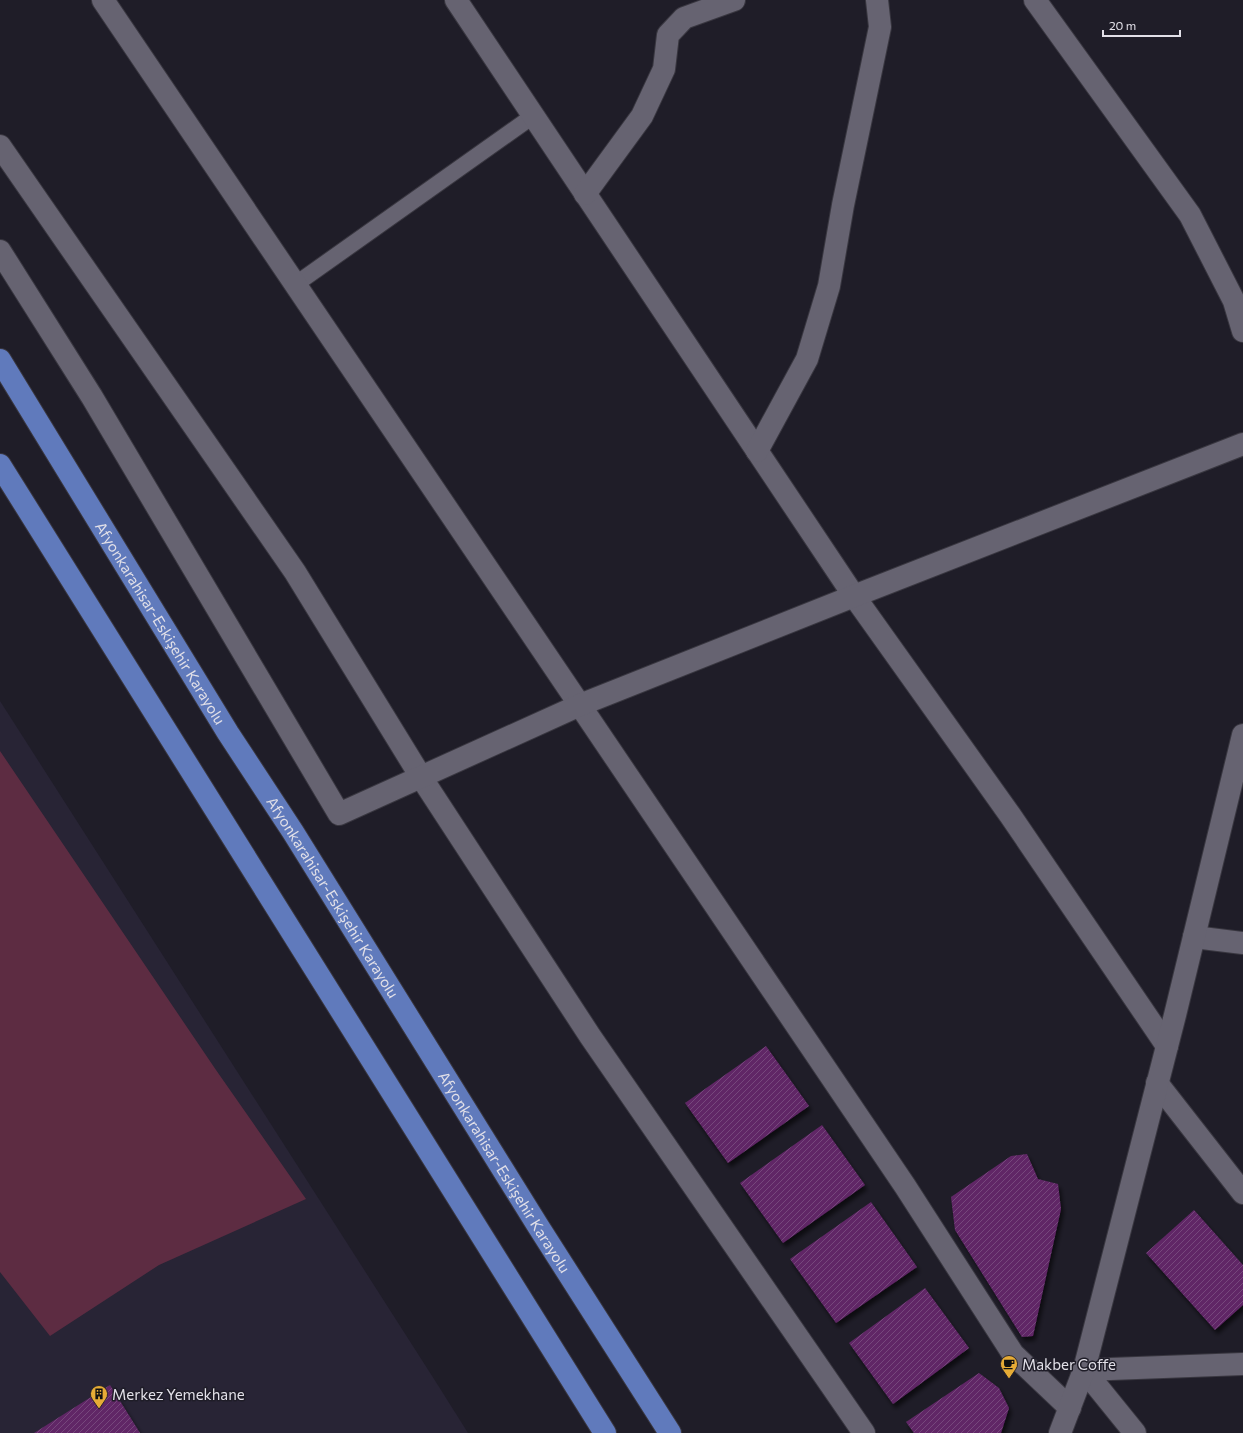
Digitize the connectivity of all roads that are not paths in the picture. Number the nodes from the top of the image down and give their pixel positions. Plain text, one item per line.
1 (103, 0) edge
2 (456, 0) edge
3 (734, 0) edge
4 (877, 0) edge
5 (1035, 0) edge
6 (533, 116) junction
7 (0, 146) edge
8 (585, 194) junction
9 (0, 251) edge
10 (296, 284) junction
11 (1243, 331) edge
12 (0, 360) edge
13 (1243, 444) edge
14 (757, 451) junction
15 (0, 465) edge
16 (854, 596) junction
17 (580, 705) junction
18 (1243, 735) edge
19 (421, 777) junction
20 (1194, 937) junction
21 (1243, 943) edge
22 (1167, 1046) junction
23 (1157, 1083) junction
24 (1235, 1175) edge
25 (1243, 1194) edge
26 (1243, 1364) edge
27 (1084, 1370) junction
28 (1070, 1408) junction
29 (606, 1433) edge
30 (670, 1433) edge
31 (864, 1433) edge
32 (1060, 1433) edge
33 (1136, 1433) edge

1 - 10 street
2 - 6 street
3 - 8 street
4 - 14 street
5 - 11 street
6 - 8 street
6 - 10 lane
7 - 19 street
8 - 14 street
9 - 19 street
10 - 17 street
12 - 30 highway, Afyonkarahisar-Eskişehir Karayolu
13 - 16 street
14 - 16 street
15 - 29 highway
16 - 17 street
16 - 22 street
17 - 19 street
17 - 28 street
18 - 20 street
19 - 31 street
20 - 21 street
20 - 22 street
22 - 23 street
23 - 24 street
23 - 27 street
24 - 25 street
26 - 27 street
27 - 28 street
27 - 33 street
28 - 32 street

